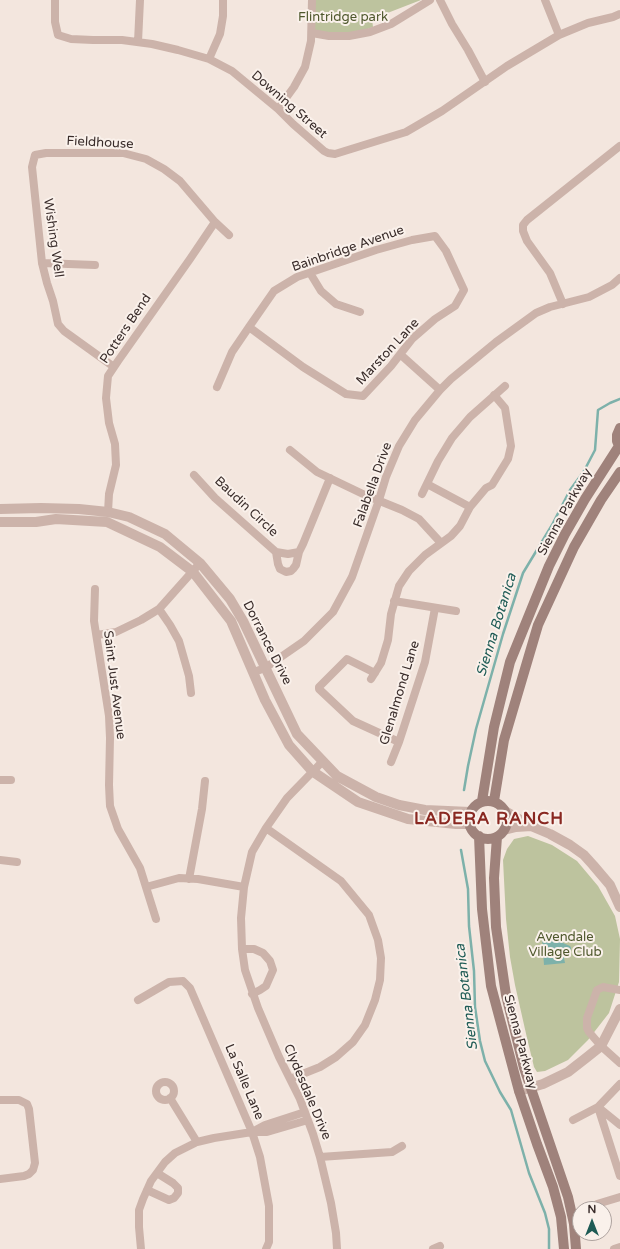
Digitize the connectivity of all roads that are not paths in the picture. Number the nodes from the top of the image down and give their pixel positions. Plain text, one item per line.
1 (55, 0) edge
2 (140, 0) edge
3 (223, 0) edge
4 (312, 0) edge
5 (430, 0) edge
6 (440, 0) edge
7 (545, 0) edge
8 (620, 14) edge
9 (312, 33) junction
10 (559, 35) junction
11 (138, 42) junction
12 (209, 59) junction
13 (485, 82) junction
14 (278, 109) junction
15 (620, 146) edge
16 (35, 156) joint
17 (215, 222) junction
18 (229, 235) dead end
19 (42, 263) junction
20 (95, 265) dead end
21 (310, 273) junction
22 (620, 278) edge
23 (464, 290) joint
24 (563, 304) junction
25 (360, 312) dead end
26 (249, 327) junction
27 (401, 355) junction
28 (114, 367) junction
29 (505, 386) dead end
30 (217, 388) dead end
31 (440, 390) junction
32 (494, 394) junction
33 (620, 428) edge
34 (619, 447) edge
35 (290, 450) dead end
36 (620, 472) edge
37 (194, 475) dead end
38 (330, 478) junction
39 (427, 484) junction
40 (474, 489) dead end
41 (422, 494) dead end
42 (478, 498) junction
43 (379, 500) junction
44 (470, 507) junction
45 (0, 509) edge
46 (108, 512) junction
47 (0, 522) edge
48 (107, 522) junction
49 (441, 543) junction
50 (276, 552) junction
51 (299, 552) junction
52 (200, 563) junction
53 (193, 572) junction
54 (95, 589) dead end
55 (394, 601) junction
56 (435, 608) junction
57 (159, 609) junction
58 (456, 611) dead end
59 (97, 635) junction
60 (265, 668) junction
61 (254, 672) junction
62 (191, 693) dead end
63 (399, 742) junction
64 (322, 762) junction
65 (391, 762) dead end
66 (312, 771) junction
67 (0, 780) edge
68 (11, 780) dead end
69 (205, 781) dead end
70 (482, 801) junction
71 (494, 801) junction
72 (505, 811) junction
73 (470, 812) junction
74 (469, 824) junction
75 (531, 826) junction
76 (266, 828) junction
77 (501, 833) junction
78 (479, 836) junction
79 (0, 860) edge
80 (17, 862) dead end
81 (189, 879) junction
82 (146, 887) junction
83 (244, 888) junction
84 (620, 907) edge
85 (156, 919) dead end
86 (242, 949) junction
87 (620, 990) edge
88 (252, 994) junction
89 (138, 1000) dead end
90 (620, 1009) edge
91 (601, 1046) junction
92 (620, 1063) edge
93 (290, 1079) junction
94 (620, 1084) edge
95 (531, 1087) junction
96 (519, 1091) junction
97 (170, 1098) dead end
98 (0, 1100) edge
99 (598, 1107) junction
100 (305, 1112) junction
101 (308, 1120) junction
102 (573, 1120) dead end
103 (620, 1125) edge
104 (252, 1132) junction
105 (197, 1142) junction
106 (402, 1146) dead end
107 (320, 1157) junction
108 (157, 1173) junction
109 (620, 1176) edge
110 (0, 1179) edge
111 (147, 1190) junction
112 (620, 1197) edge
113 (607, 1201) edge
114 (620, 1247) edge
115 (141, 1249) edge
116 (266, 1249) edge
117 (337, 1249) edge
118 (564, 1249) edge
119 (576, 1249) edge
120 (614, 1249) edge

1 - 11 street, Downing Street
2 - 11 street
3 - 12 street
4 - 9 street
5 - 9 street
6 - 13 street
7 - 10 street
8 - 10 street, Downing Street
9 - 14 street
10 - 13 street, Downing Street
11 - 12 street, Downing Street
12 - 14 street, Downing Street
13 - 14 street, Downing Street
15 - 24 street
16 - 17 street, Fieldhouse
16 - 19 street, Wishing Well
17 - 18 street, Fieldhouse
17 - 28 street, Potters Bend
19 - 20 street
19 - 28 street, Wishing Well
21 - 23 street, Bainbridge Avenue
21 - 25 street
21 - 26 street, Bainbridge Avenue
22 - 24 street, Falabella Drive
23 - 27 street, Marston Lane
24 - 31 street, Falabella Drive
26 - 27 street, Marston Lane
26 - 30 street, Bainbridge Avenue
27 - 31 street
28 - 46 street, Potters Bend
29 - 32 street
31 - 43 street, Falabella Drive
32 - 39 street
32 - 42 street
33 - 34 main road, Sienna Parkway
34 - 70 main road, Sienna Parkway
35 - 38 street
36 - 71 main road, Sienna Parkway
37 - 50 street, Baudin Circle
38 - 43 street
38 - 51 street
39 - 41 street
39 - 44 street
40 - 42 street
42 - 44 street
43 - 49 street
43 - 60 street, Falabella Drive
44 - 49 street
45 - 46 street, Dorrance Drive
46 - 48 street
46 - 52 street, Dorrance Drive
47 - 48 street, Dorrance Drive
48 - 53 street, Dorrance Drive
49 - 55 street
50 - 51 street, Baudin Circle
50 - 51 street
52 - 53 street
52 - 60 street, Dorrance Drive
53 - 57 street
53 - 61 street, Dorrance Drive
54 - 59 street, Saint Just Avenue
55 - 56 street
55 - 63 street
56 - 58 street
56 - 63 street, Glenalmond Lane
57 - 59 street
57 - 62 street
59 - 82 street, Saint Just Avenue
60 - 61 street, Falabella Drive
60 - 64 street, Dorrance Drive
61 - 66 street, Dorrance Drive
63 - 65 street, Glenalmond Lane
64 - 66 street, Clydesdale Drive
64 - 73 street, Dorrance Drive
66 - 74 street, Dorrance Drive
66 - 76 street, Clydesdale Drive
67 - 68 street
69 - 81 street
70 - 71 main road
70 - 73 main road
71 - 72 main road
72 - 75 street
72 - 77 main road, Sienna Parkway
73 - 74 main road
74 - 78 main road
75 - 77 street
75 - 84 street
76 - 83 street, Clydesdale Drive
76 - 93 street
77 - 78 main road
77 - 95 main road, Sienna Parkway
78 - 96 main road, Sienna Parkway
79 - 80 street
81 - 82 street
81 - 83 street
82 - 85 street, Saint Just Avenue
83 - 86 street, Clydesdale Drive
86 - 88 street, Clydesdale Drive
86 - 88 street
87 - 91 street
88 - 93 street, Clydesdale Drive
89 - 104 street, La Salle Lane
90 - 91 street
91 - 92 street
91 - 95 street
93 - 100 street, Clydesdale Drive
94 - 99 street
95 - 96 street
95 - 119 main road, Sienna Parkway
96 - 118 main road, Sienna Parkway
97 - 105 street
98 - 110 street
99 - 102 street
99 - 103 street
99 - 109 street
100 - 101 street, Clydesdale Drive
100 - 104 street
101 - 104 street
101 - 107 street, Clydesdale Drive
104 - 105 street
104 - 116 street, La Salle Lane
105 - 108 street
106 - 107 street
107 - 117 street, Clydesdale Drive
108 - 111 street
108 - 111 street
111 - 115 street
112 - 113 street
114 - 120 street

